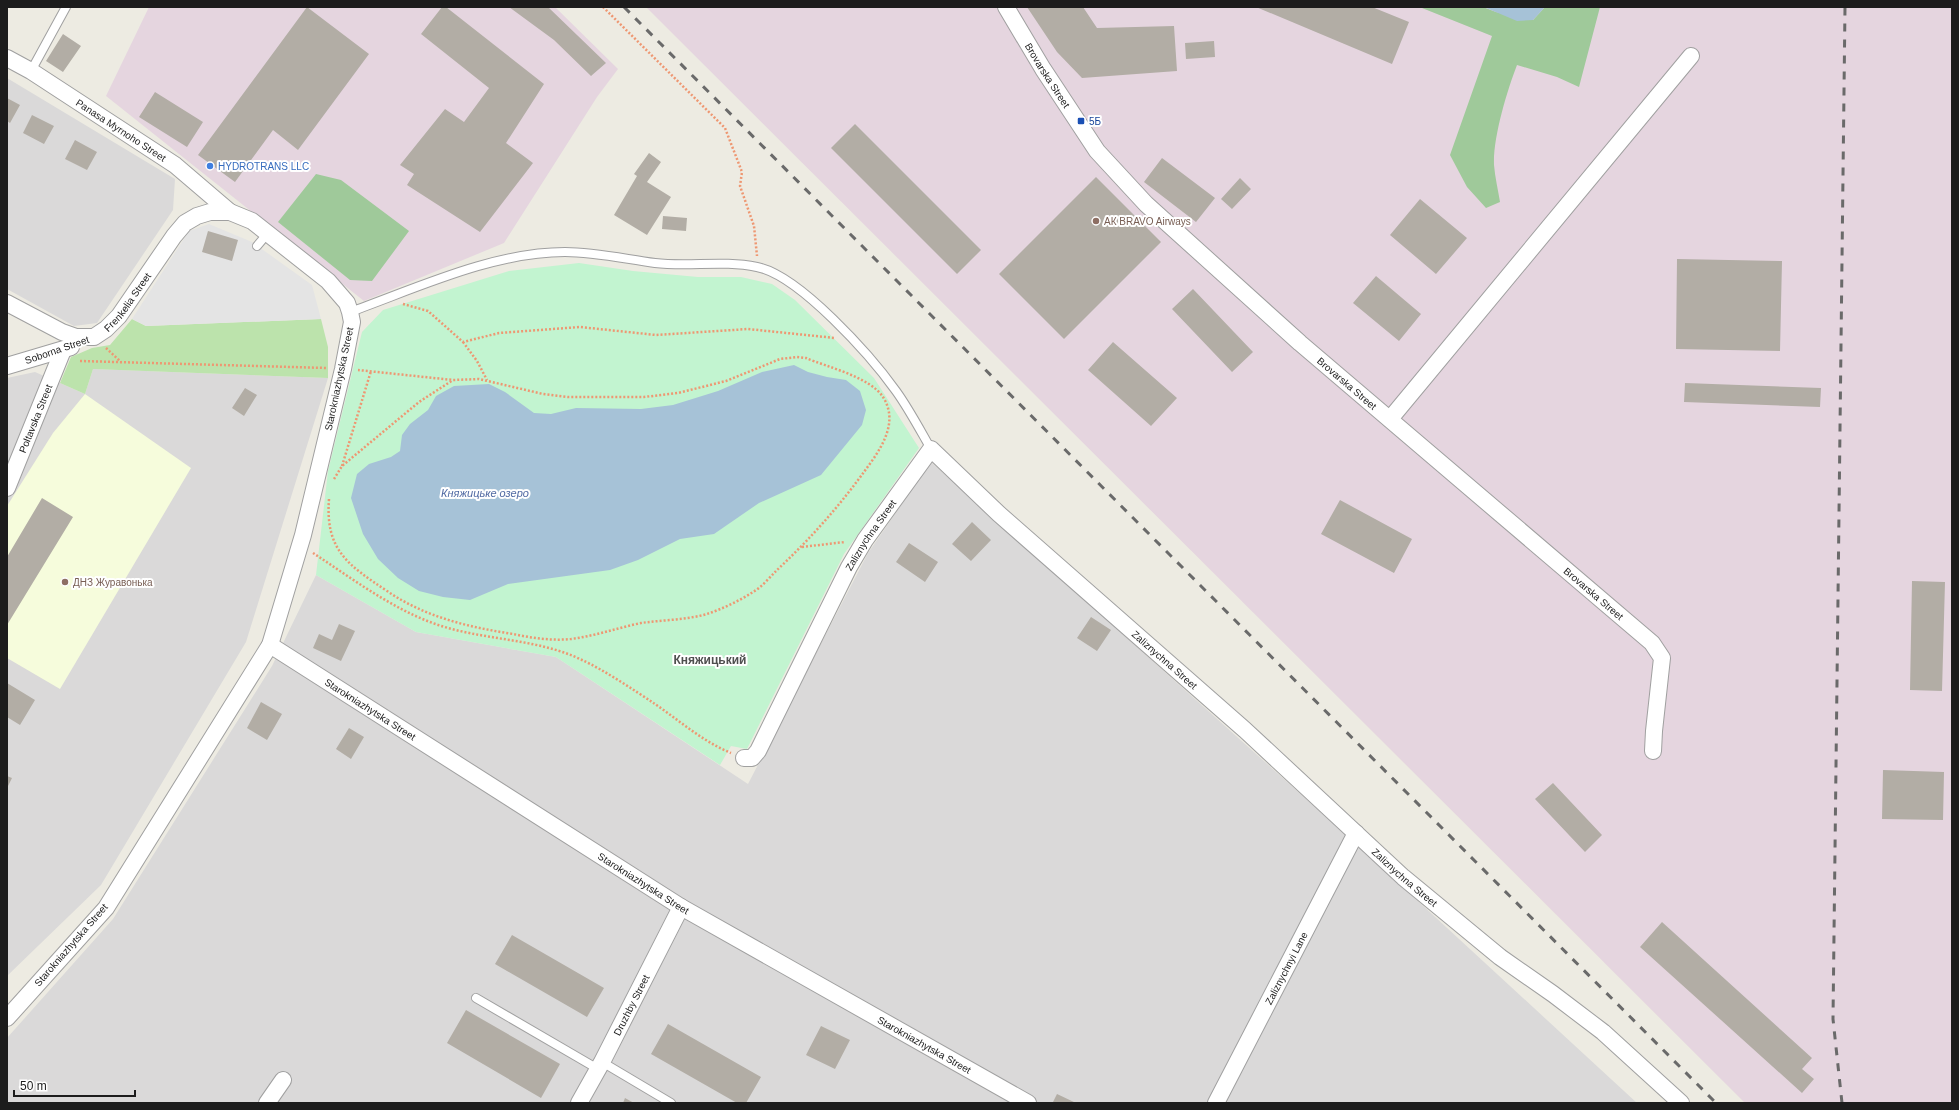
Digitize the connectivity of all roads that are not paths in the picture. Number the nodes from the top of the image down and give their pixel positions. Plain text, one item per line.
1 (66, 7) edge
2 (1006, 7) edge
3 (1691, 56) dead end
4 (7, 58) edge
5 (31, 72) junction
6 (230, 212) junction
7 (268, 233) junction
8 (257, 246) dead end
9 (7, 303) edge
10 (350, 312) junction
11 (94, 337) junction
12 (61, 355) junction
13 (12, 364) edge
14 (1390, 419) junction
15 (931, 449) junction
16 (7, 488) edge
17 (270, 646) junction
18 (1653, 751) dead end
19 (744, 758) road end
20 (1356, 833) junction
21 (682, 907) junction
22 (476, 998) dead end
23 (7, 1018) edge
24 (600, 1065) junction
25 (283, 1080) dead end
26 (267, 1103) edge
27 (579, 1103) edge
28 (671, 1103) edge
29 (1028, 1103) edge
30 (1216, 1103) edge
31 (1681, 1103) edge

1 - 5 lane
2 - 14 street, Brovarska Street
3 - 14 street
4 - 5 street, Panasa Myrnoho Street
5 - 6 street, Panasa Myrnoho Street
6 - 7 street, Starokniazhytska Street
6 - 11 street, Frenkelia Street
7 - 8 lane
7 - 10 street, Starokniazhytska Street
9 - 11 street, Frenkelia Street
10 - 15 lane
10 - 17 street, Starokniazhytska Street
11 - 12 street, Soborna Street
12 - 13 street, Soborna Street
12 - 16 street, Poltavska Street
14 - 18 street, Brovarska Street
15 - 19 street, Zaliznychna Street
15 - 20 street, Zaliznychna Street
17 - 21 street, Starokniazhytska Street
17 - 23 street, Starokniazhytska Street
20 - 30 street, Zaliznychnyi Lane
20 - 31 street, Zaliznychna Street
21 - 24 street, Druzhby Street
21 - 29 street, Starokniazhytska Street
22 - 24 lane
24 - 27 street, Druzhby Street
24 - 28 lane
25 - 26 street

